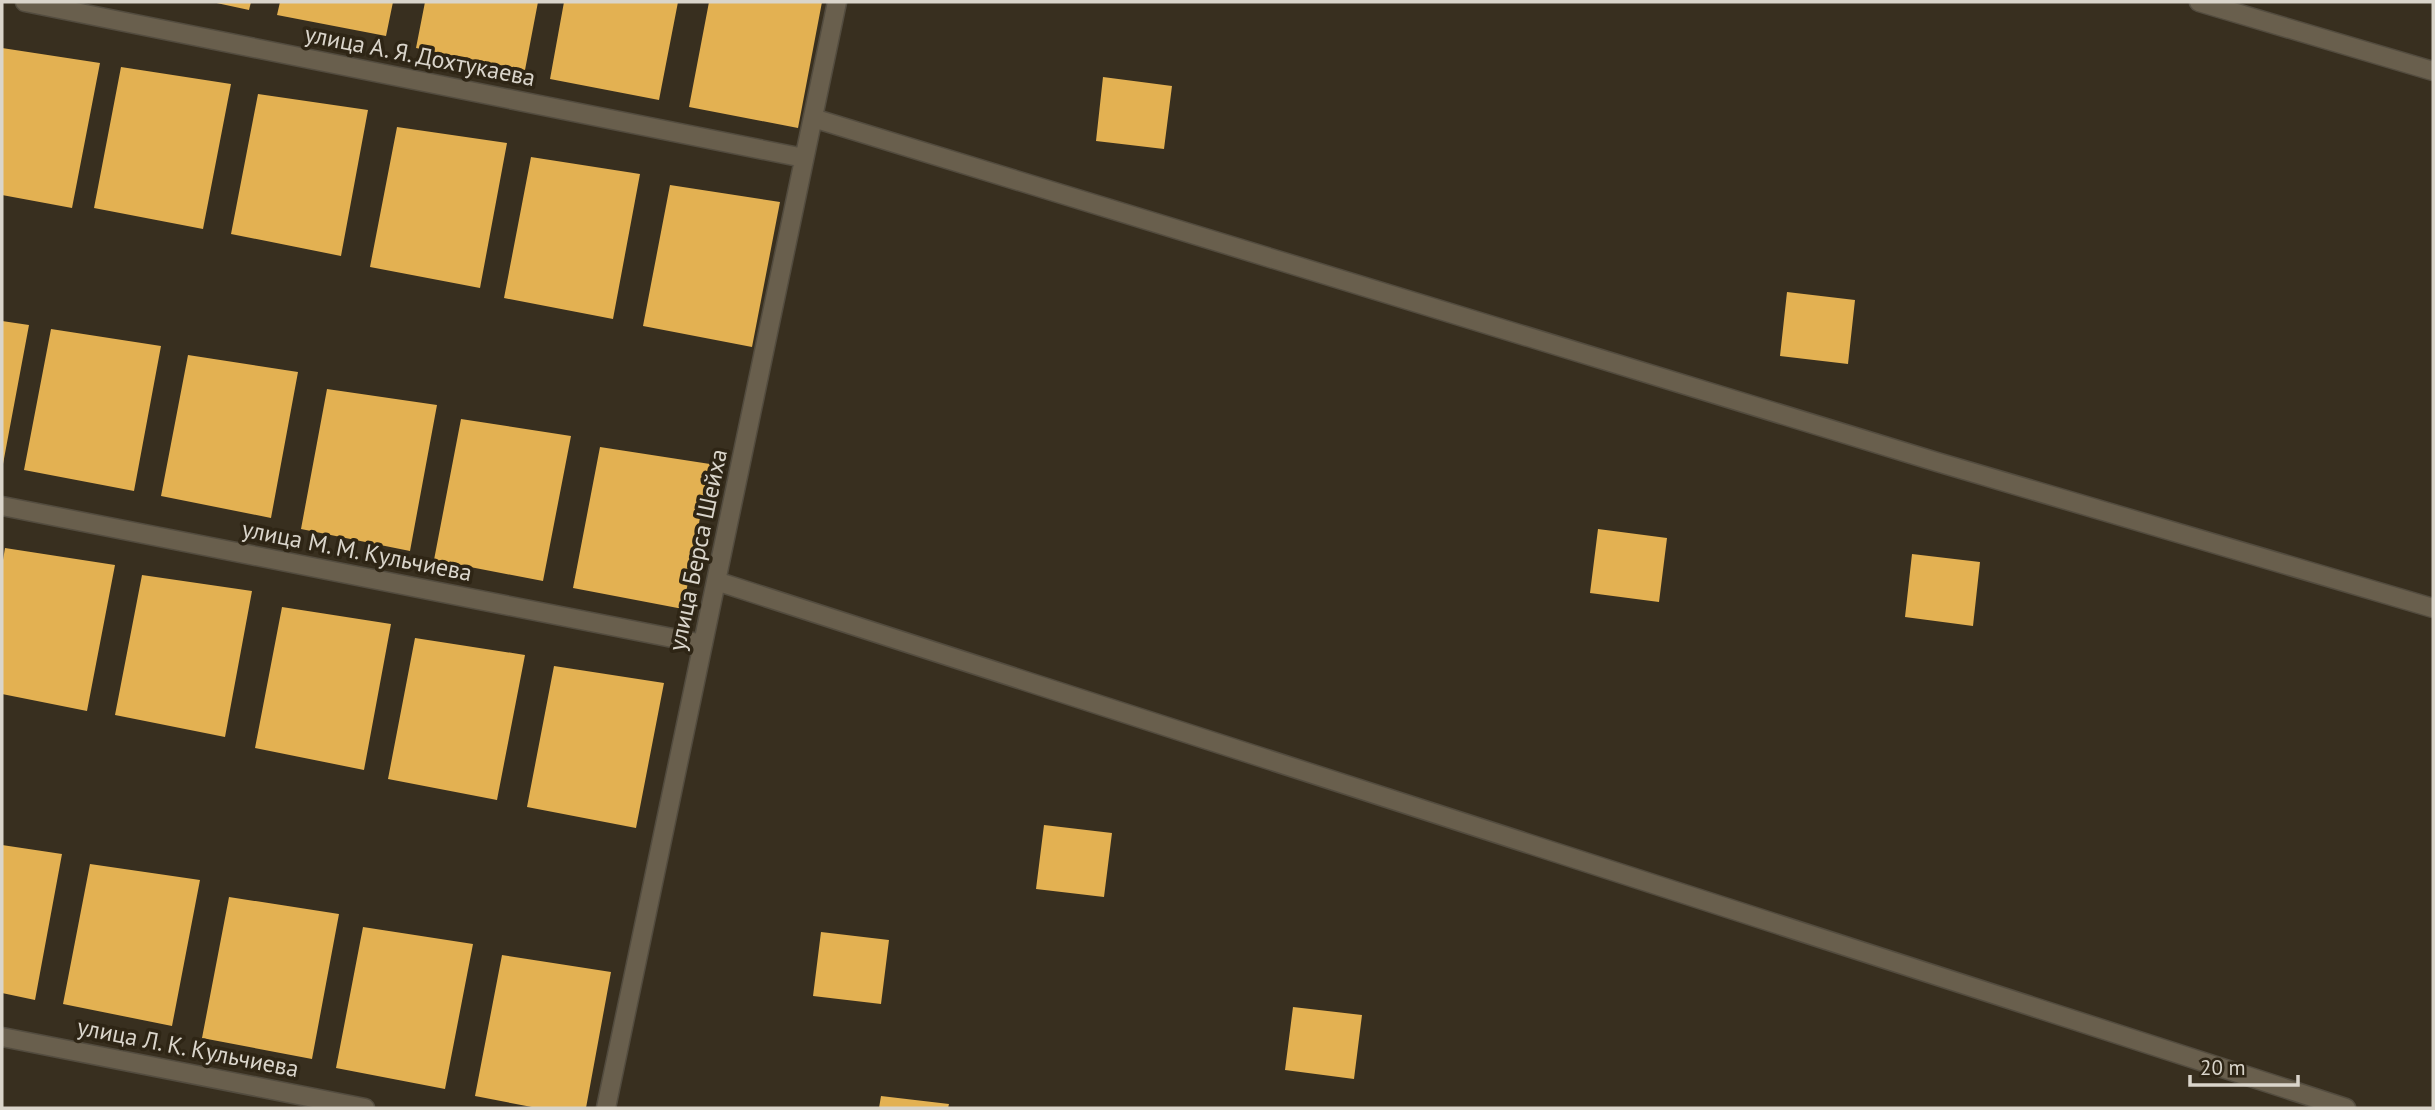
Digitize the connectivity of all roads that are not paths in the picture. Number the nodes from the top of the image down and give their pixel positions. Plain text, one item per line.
1 (25, 2) edge
2 (837, 2) edge
3 (2199, 2) edge
4 (2433, 71) edge
5 (813, 118) junction
6 (804, 158) junction
7 (2, 506) edge
8 (716, 581) junction
9 (2433, 608) edge
10 (703, 644) junction
11 (2, 1037) edge
12 (365, 1108) edge
13 (606, 1108) edge
14 (2346, 1108) edge

1 - 6 street, улица А. Я. Дохтукаева
2 - 5 street, улица Берса Шейха
3 - 4 street
5 - 6 street, улица Берса Шейха
5 - 9 street
6 - 8 street, улица Берса Шейха
7 - 10 street, улица М. М. Кульчиева
8 - 10 street, улица Берса Шейха
8 - 14 street
10 - 13 street, улица Берса Шейха
11 - 12 street, улица Л. К. Кульчиева

